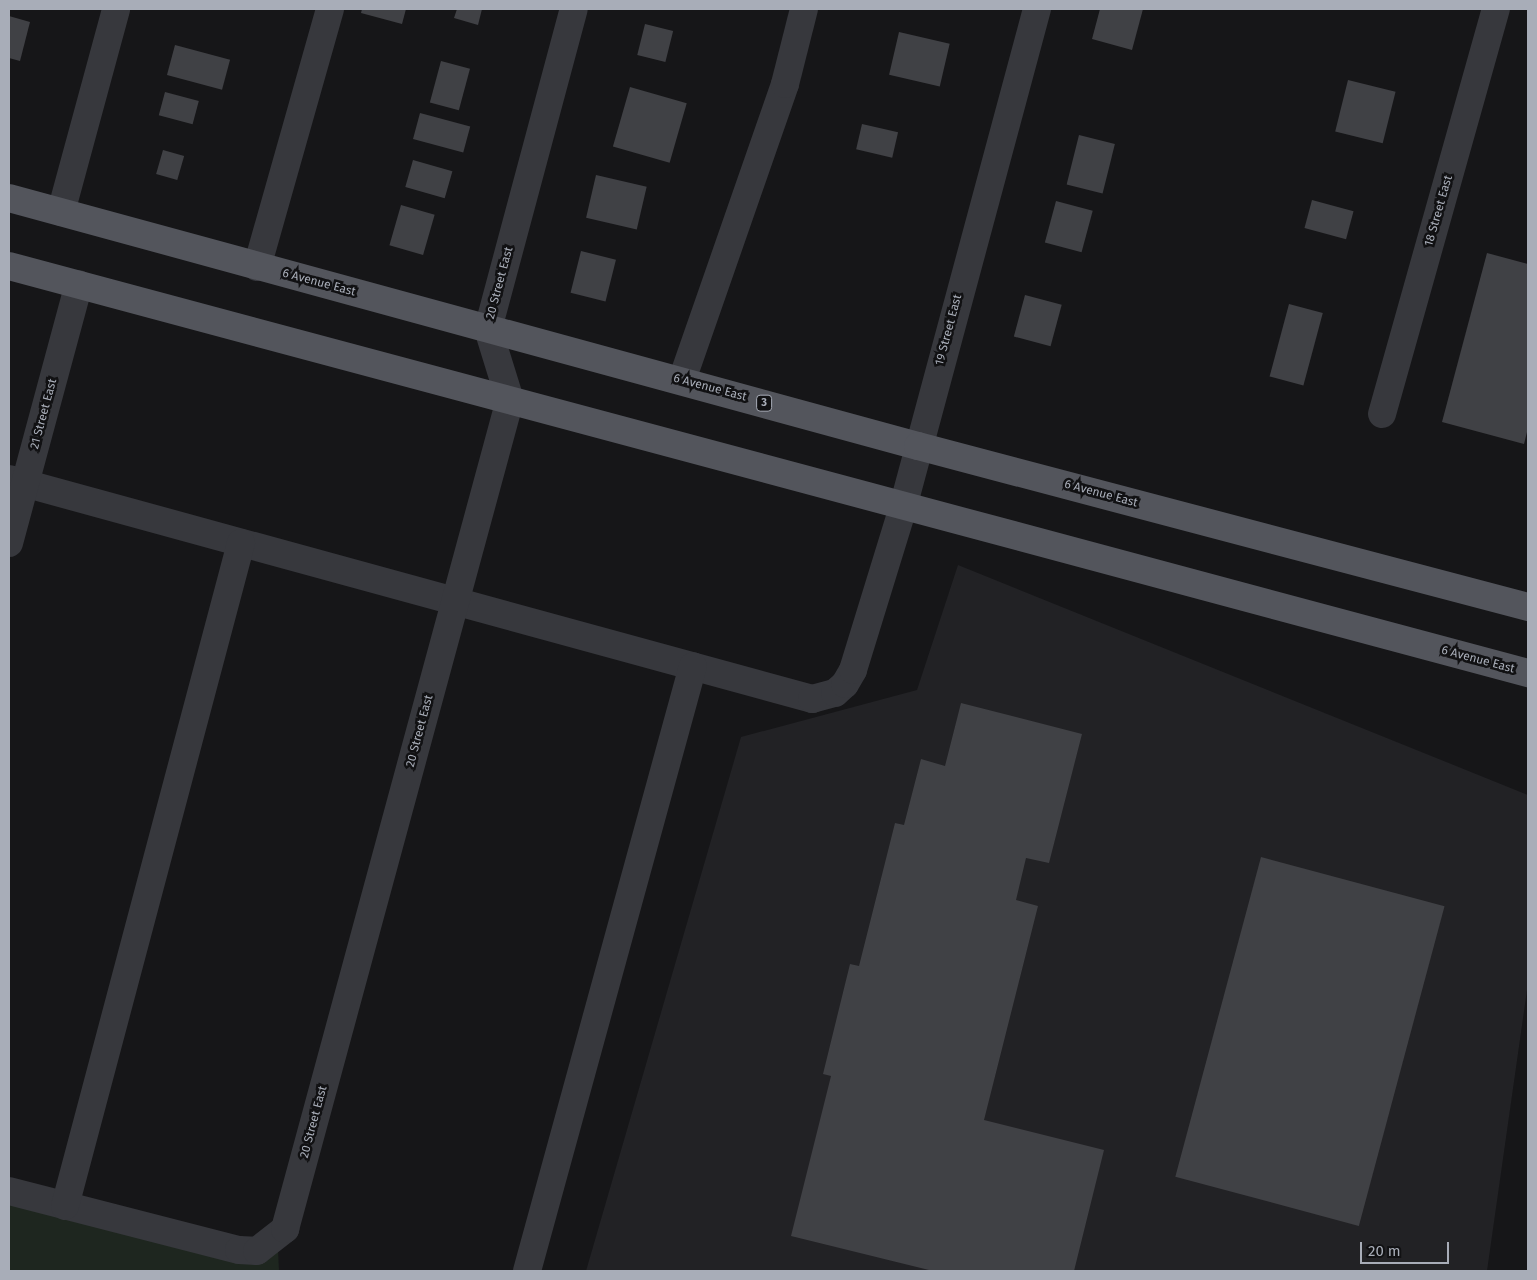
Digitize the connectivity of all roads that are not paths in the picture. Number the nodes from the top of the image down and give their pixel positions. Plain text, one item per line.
1 (116, 9) edge
2 (330, 9) edge
3 (574, 9) edge
4 (804, 9) edge
5 (1037, 9) edge
6 (1496, 9) edge
7 (9, 198) edge
8 (61, 212) junction
9 (9, 266) edge
10 (258, 267) junction
11 (79, 284) junction
12 (488, 329) junction
13 (682, 380) junction
14 (510, 400) junction
15 (1382, 414) dead end
16 (918, 446) junction
17 (17, 481) edge
18 (902, 507) junction
19 (9, 543) edge
20 (241, 543) junction
21 (456, 600) junction
22 (1525, 606) edge
23 (693, 666) junction
24 (1519, 671) edge
25 (9, 1191) edge
26 (65, 1206) junction
27 (261, 1261) edge
28 (526, 1271) edge

1 - 8 street
2 - 10 street
3 - 12 street, 20 Street East
4 - 13 street
5 - 16 street, 19 Street East
6 - 15 street, 18 Street East
7 - 8 main road, 6 Avenue East / 3
8 - 10 main road, 6 Avenue East / 3
9 - 11 main road, 6 Avenue East
10 - 12 main road, 6 Avenue East / 3
11 - 14 main road, 6 Avenue East
11 - 17 street, 21 Street East
12 - 13 main road, 6 Avenue East / 3
12 - 14 street, 20 Street East
13 - 16 main road, 6 Avenue East / 3
14 - 18 main road, 6 Avenue East
14 - 21 street, 20 Street East
16 - 18 street, 19 Street East
16 - 22 main road, 6 Avenue East / 3
17 - 19 street, 21 Street East
17 - 20 street, 19 Street East
18 - 23 street, 19 Street East
18 - 24 main road, 6 Avenue East
20 - 21 street, 19 Street East
20 - 26 street
21 - 23 street, 19 Street East
21 - 27 street, 20 Street East
23 - 28 street
25 - 26 street, 20 Street East
26 - 27 street, 20 Street East

